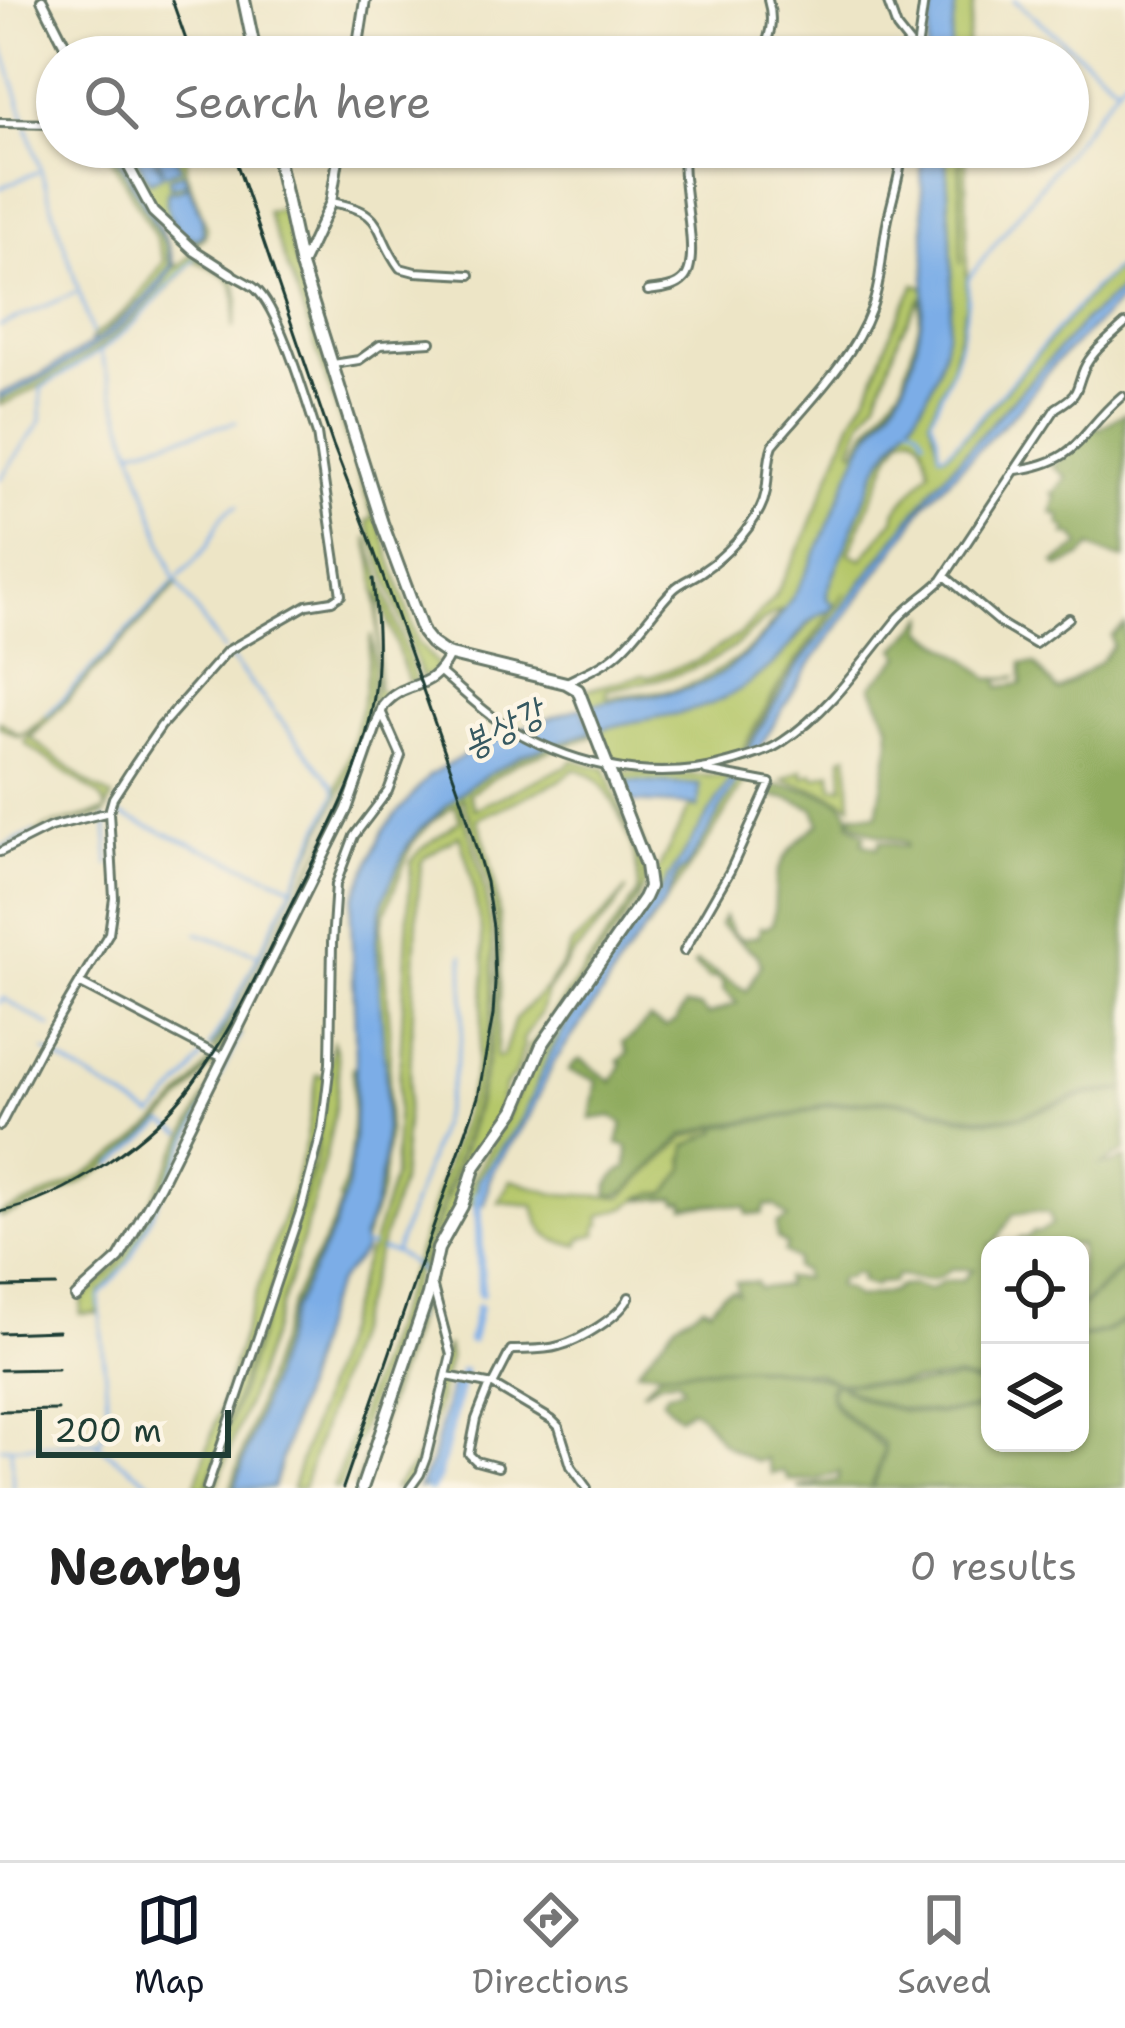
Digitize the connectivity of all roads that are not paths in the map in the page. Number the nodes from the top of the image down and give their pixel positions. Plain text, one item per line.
1 (42, 0) edge
2 (244, 0) edge
3 (365, 0) edge
4 (769, 0) edge
5 (887, 0) edge
6 (924, 0) edge
7 (60, 36) edge
8 (252, 36) edge
9 (359, 36) edge
10 (768, 36) edge
11 (904, 36) edge
12 (919, 36) edge
13 (0, 123) edge
14 (36, 124) edge
15 (129, 168) edge
16 (279, 168) edge
17 (337, 168) edge
18 (684, 168) edge
19 (901, 168) edge
20 (331, 202) junction
21 (301, 266) junction
22 (231, 274) joint
23 (470, 275) dead end
24 (648, 291) dead end
25 (1125, 324) edge
26 (431, 342) dead end
27 (333, 364) junction
28 (1122, 397) dead end
29 (1015, 470) junction
30 (945, 575) junction
31 (1069, 618) dead end
32 (449, 655) junction
33 (440, 672) junction
34 (566, 683) junction
35 (381, 710) junction
36 (608, 768) junction
37 (700, 770) junction
38 (109, 812) junction
39 (0, 852) edge
40 (684, 951) dead end
41 (81, 984) junction
42 (224, 1058) junction
43 (0, 1126) edge
44 (431, 1283) junction
45 (76, 1297) dead end
46 (629, 1297) dead end
47 (449, 1377) junction
48 (491, 1385) junction
49 (498, 1467) dead end
50 (207, 1488) edge
51 (362, 1488) edge
52 (410, 1488) edge
53 (587, 1488) edge

1 - 7 street
2 - 8 main road
3 - 9 street
4 - 10 street
5 - 11 street
6 - 12 street
13 - 14 street
15 - 22 street
16 - 21 main road
17 - 20 street
18 - 24 street
19 - 34 street
20 - 21 street
20 - 23 street
21 - 27 main road
22 - 38 street
25 - 29 street
26 - 27 street
27 - 32 main road
28 - 29 street
29 - 30 street
30 - 31 street
30 - 37 street
32 - 33 street
32 - 34 main road
33 - 35 street
33 - 36 street
34 - 36 main road
35 - 42 street
35 - 50 street
36 - 37 street
36 - 44 main road
37 - 40 street
38 - 39 street
38 - 41 street
41 - 42 street
41 - 43 street
42 - 45 street
44 - 47 street
44 - 51 main road
46 - 48 street
47 - 48 street
47 - 52 street
48 - 49 street
48 - 53 street

